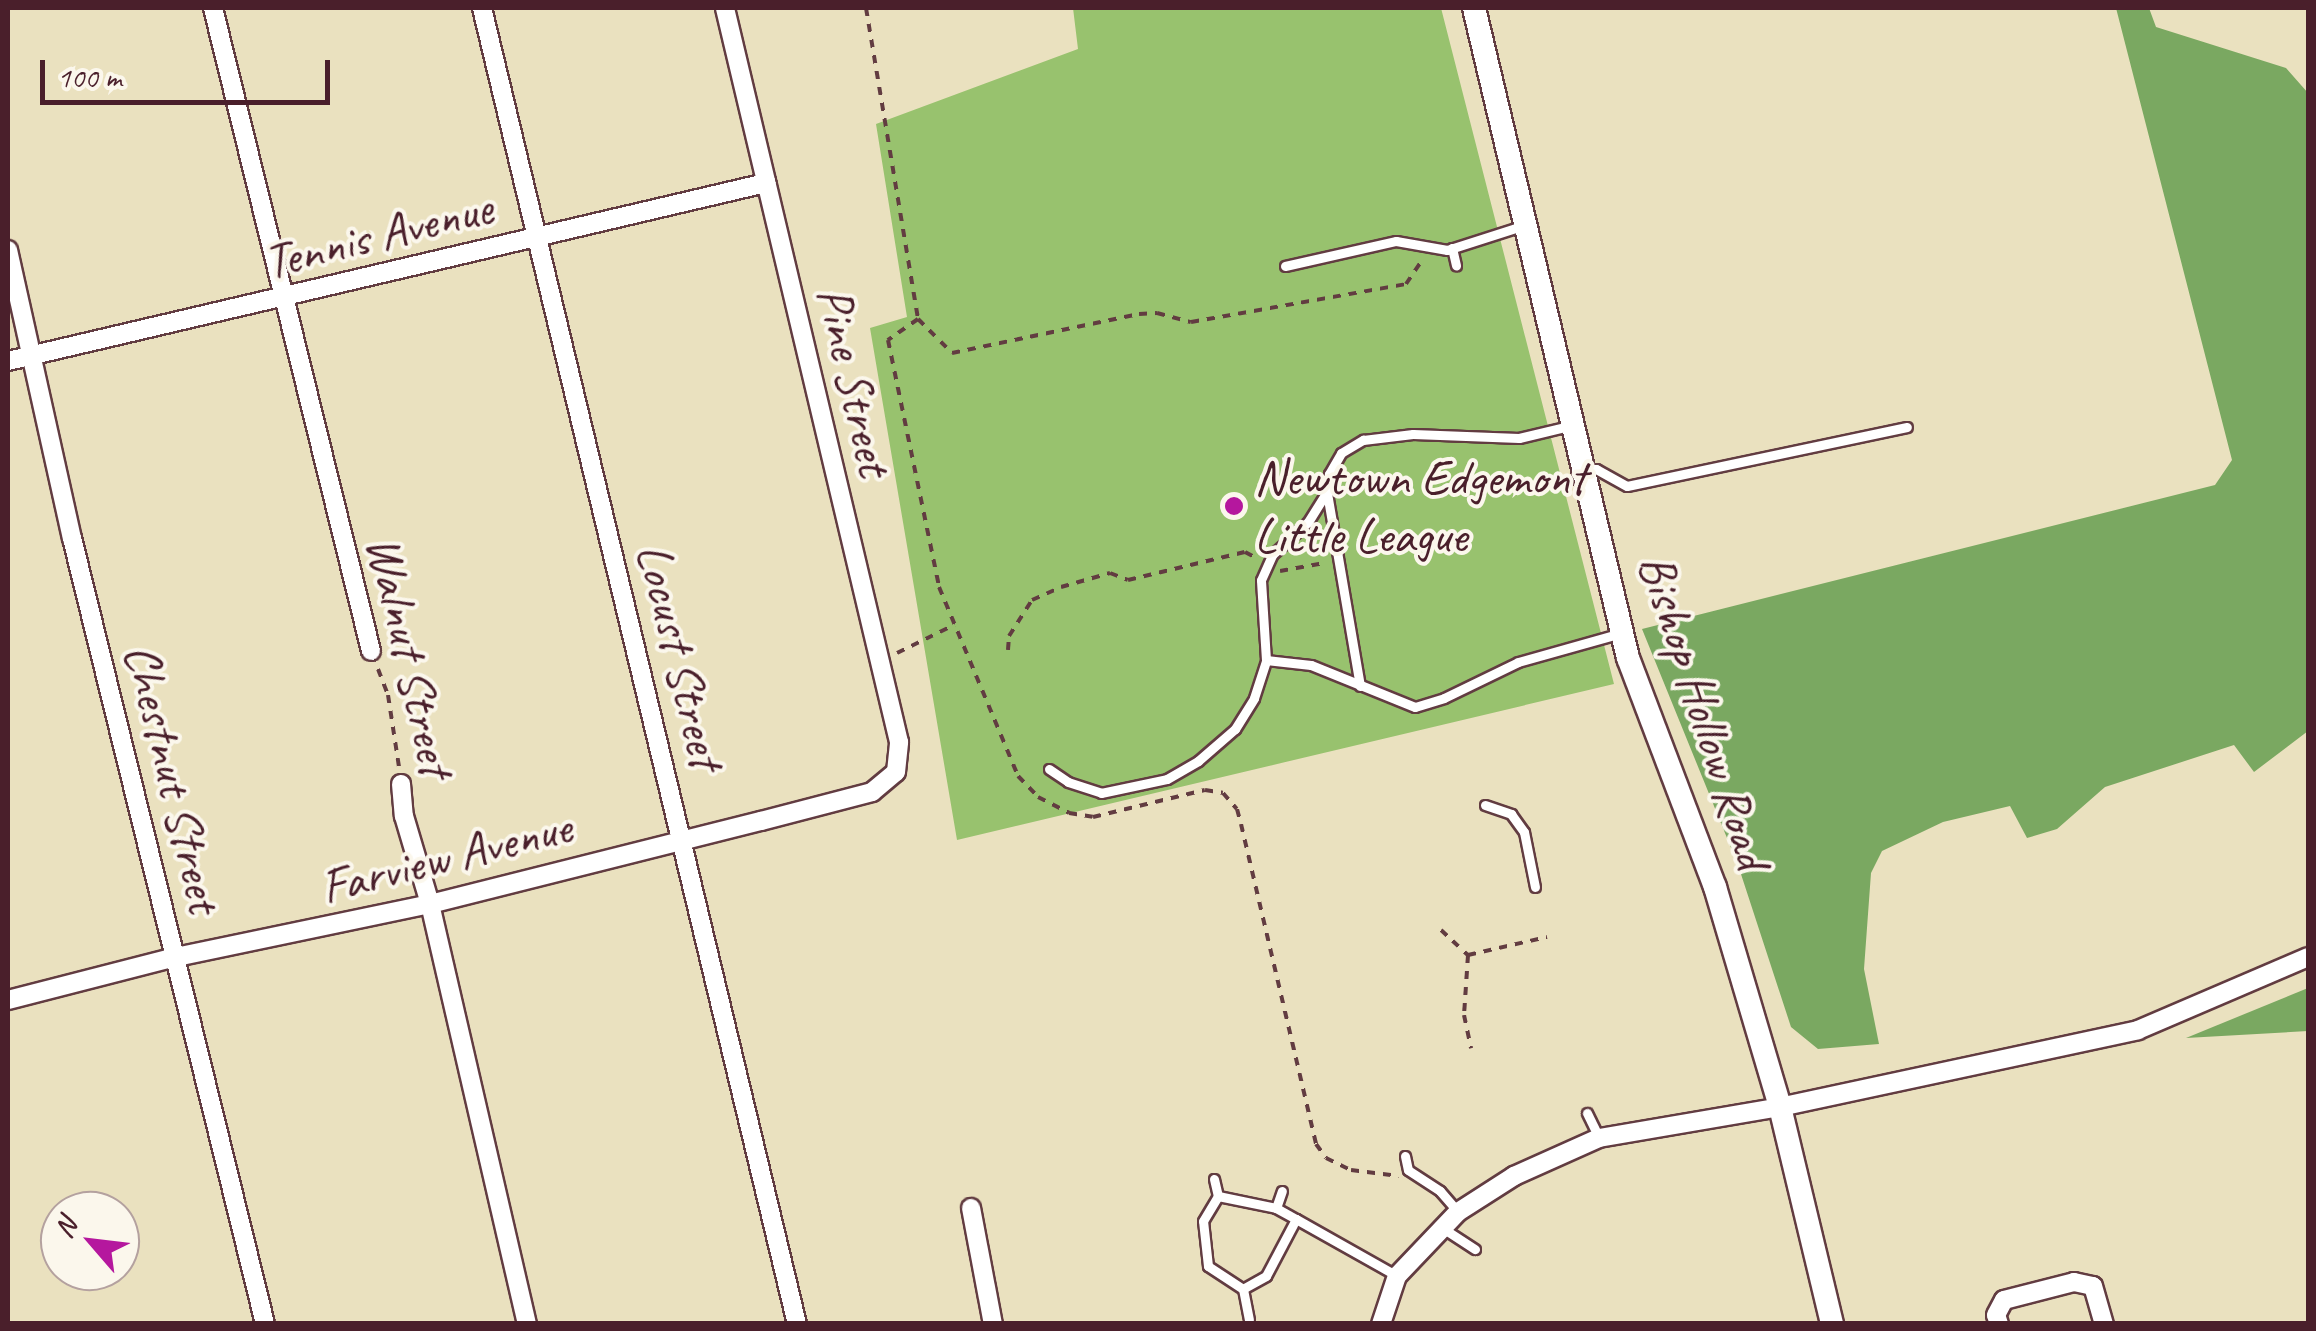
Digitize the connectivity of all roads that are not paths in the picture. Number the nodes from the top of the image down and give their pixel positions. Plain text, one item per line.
1 (212, 8) edge
2 (482, 8) edge
3 (725, 8) edge
4 (1474, 8) edge
5 (766, 184) junction
6 (1527, 225) junction
7 (534, 238) junction
8 (1452, 248) junction
9 (8, 250) edge
10 (1285, 266) dead end
11 (1456, 266) dead end
12 (288, 299) junction
13 (34, 355) junction
14 (8, 361) edge
15 (1574, 424) junction
16 (1907, 427) dead end
17 (1584, 468) junction
18 (1327, 492) junction
19 (1622, 633) junction
20 (372, 650) road end
21 (1266, 660) junction
22 (1360, 686) junction
23 (1048, 769) dead end
24 (896, 772) joint
25 (401, 784) road end
26 (1485, 805) dead end
27 (684, 838) junction
28 (1535, 887) dead end
29 (430, 904) junction
30 (2308, 957) edge
31 (176, 958) junction
32 (8, 1000) edge
33 (1780, 1106) junction
34 (1587, 1112) dead end
35 (1599, 1138) junction
36 (1405, 1156) dead end
37 (1214, 1178) dead end
38 (1282, 1191) dead end
39 (1218, 1196) junction
40 (970, 1208) dead end
41 (1276, 1208) junction
42 (1458, 1212) junction
43 (1296, 1218) junction
44 (1443, 1228) junction
45 (1475, 1249) dead end
46 (1398, 1276) junction
47 (1244, 1289) junction
48 (1248, 1319) dead end
49 (266, 1324) edge
50 (526, 1324) edge
51 (798, 1324) edge
52 (993, 1324) edge
53 (1381, 1324) edge
54 (1832, 1324) edge
55 (1999, 1324) edge
56 (2104, 1324) edge

1 - 12 street, Walnut Street
2 - 7 street, Locust Street
3 - 5 street, Pine Street
4 - 6 street, Bishop Hollow Road
5 - 7 street, Tennis Avenue
5 - 24 street, Pine Street
6 - 8 lane
6 - 15 street, Bishop Hollow Road
7 - 12 street, Tennis Avenue
7 - 27 street, Locust Street
8 - 10 lane
8 - 11 lane
9 - 13 street, Chestnut Street
12 - 13 street, Tennis Avenue
12 - 20 street, Walnut Street
13 - 14 street, Tennis Avenue
13 - 31 street, Chestnut Street
15 - 17 street, Bishop Hollow Road
15 - 18 lane
16 - 17 lane
17 - 19 street, Bishop Hollow Road
18 - 21 lane
18 - 22 lane
19 - 22 lane
19 - 33 street, Bishop Hollow Road
21 - 22 lane
21 - 23 lane
24 - 27 street, Farview Avenue
25 - 29 street, Walnut Street
26 - 28 lane
27 - 29 street, Farview Avenue
27 - 51 street, Locust Street
29 - 31 street, Farview Avenue
29 - 50 street, Walnut Street
30 - 33 street
31 - 32 street, Farview Avenue
31 - 49 street, Chestnut Street
33 - 35 street
33 - 54 street, Bishop Hollow Road
34 - 35 lane
35 - 42 street
36 - 42 lane
37 - 39 lane
38 - 41 lane
39 - 41 lane
39 - 47 lane
40 - 52 street
41 - 43 lane
42 - 44 street
43 - 46 lane
43 - 47 lane
44 - 45 lane
44 - 46 street
46 - 53 street
47 - 48 lane
55 - 56 street

